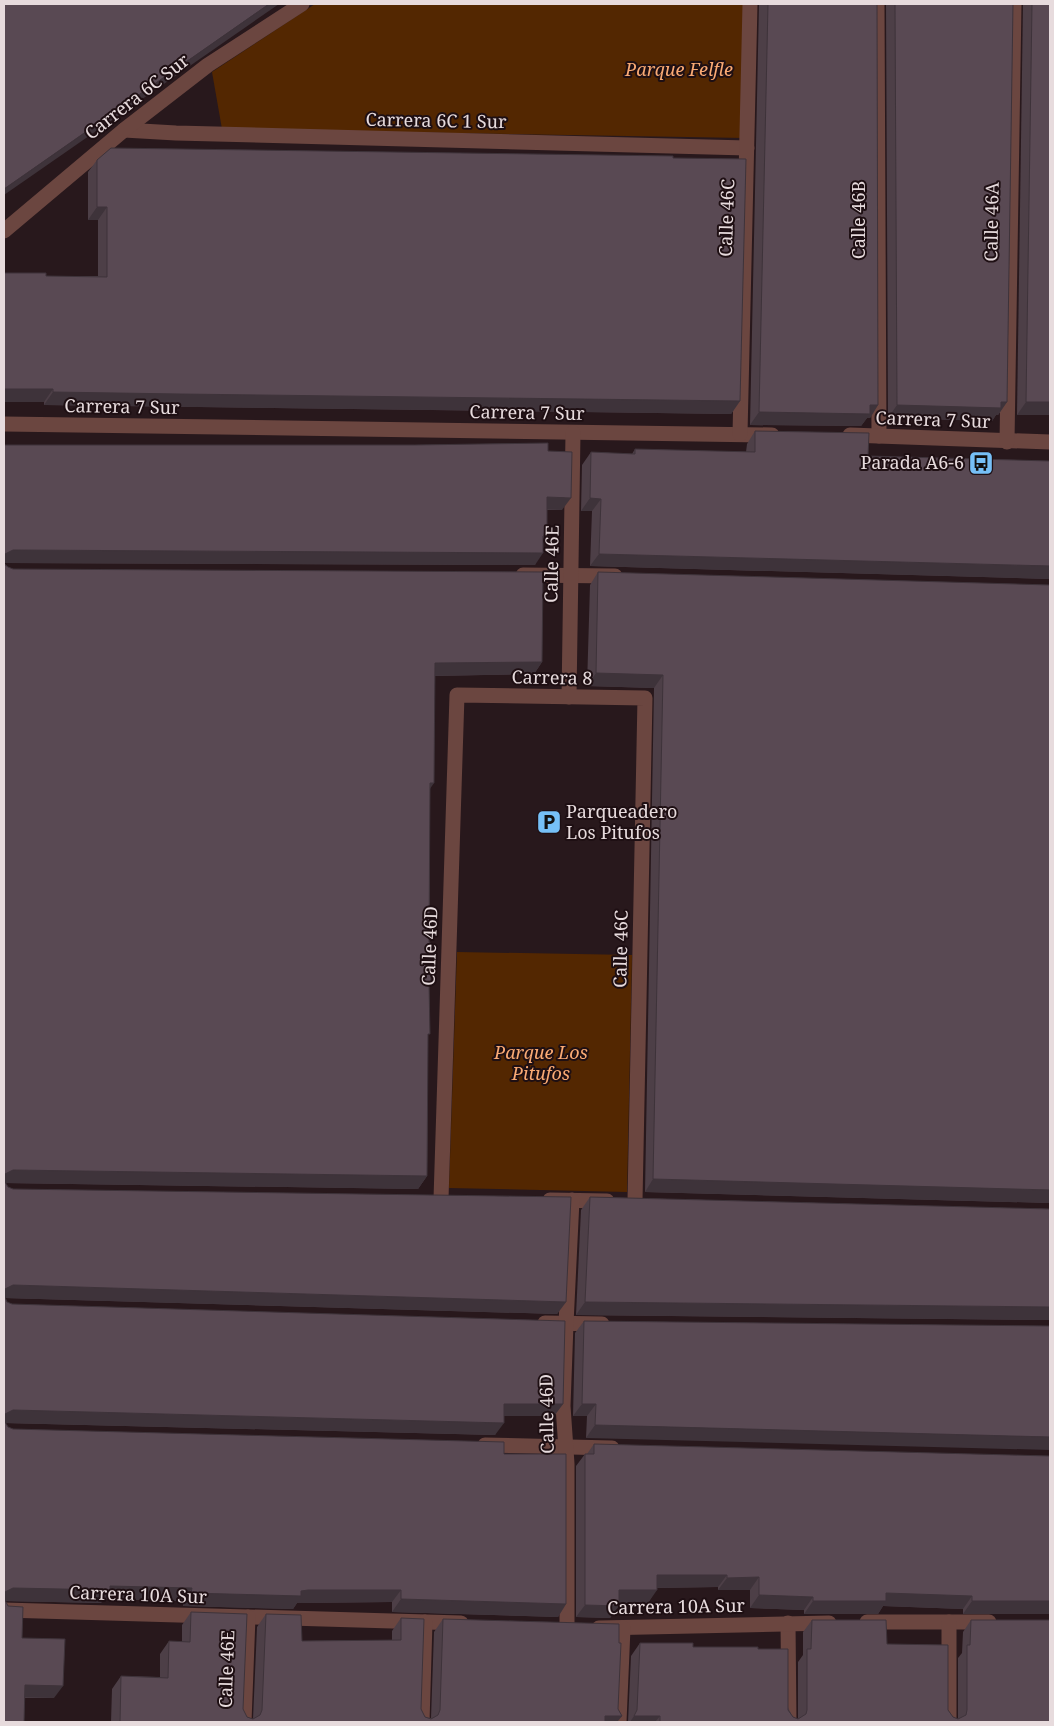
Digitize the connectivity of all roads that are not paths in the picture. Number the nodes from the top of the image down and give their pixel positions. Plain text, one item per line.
1 (302, 4) edge
2 (750, 4) edge
3 (877, 4) edge
4 (1014, 4) edge
5 (124, 130) junction
6 (747, 148) junction
7 (4, 231) edge
8 (4, 424) edge
9 (573, 432) junction
10 (740, 434) junction
11 (790, 435) edge
12 (839, 435) edge
13 (879, 436) junction
14 (1007, 442) junction
15 (1050, 442) edge
16 (511, 575) edge
17 (571, 575) junction
18 (631, 577) edge
19 (457, 695) joint
20 (569, 697) junction
21 (645, 698) joint
22 (460, 1199) edge
23 (535, 1200) edge
24 (572, 1200) junction
25 (526, 1323) edge
26 (566, 1324) junction
27 (615, 1324) edge
28 (466, 1444) edge
29 (564, 1447) junction
30 (624, 1448) edge
31 (4, 1610) edge
32 (248, 1617) junction
33 (425, 1622) junction
34 (949, 1622) junction
35 (473, 1623) edge
36 (788, 1623) junction
37 (1004, 1623) edge
38 (548, 1626) edge
39 (567, 1627) junction
40 (623, 1628) junction
41 (244, 1722) edge
42 (422, 1722) edge
43 (619, 1722) edge
44 (789, 1722) edge
45 (949, 1722) edge

1 - 5 street, Carrera 6C Sur
2 - 6 street, Calle 46C
3 - 13 street, Calle 46B
4 - 14 street, Calle 46A
5 - 6 street, Carrera 6C 1 Sur
5 - 7 street, Carrera 6C Sur
6 - 10 street, Calle 46C
8 - 9 street, Carrera 7 Sur
9 - 10 street, Carrera 7 Sur
9 - 17 street, Calle 46E
10 - 11 street, Carrera 7 Sur
12 - 13 street, Carrera 7 Sur
13 - 14 street, Carrera 7 Sur
14 - 15 street, Carrera 7 Sur
16 - 17 street
17 - 18 street
17 - 20 street, Calle 46E
19 - 20 street, Carrera 8
19 - 22 street, Calle 46D
20 - 21 street, Carrera 8
21 - 24 street, Calle 46C
23 - 24 street
24 - 26 street, Calle 46D
25 - 26 street
26 - 27 street
26 - 29 street, Calle 46D
28 - 29 street
29 - 30 street
29 - 39 street, Calle 46D
31 - 32 street, Carrera 10A Sur
32 - 33 street, Carrera 10A Sur
32 - 41 street, Calle 46E
33 - 35 street, Carrera 10A Sur
33 - 42 street
34 - 36 street, Carrera 10A Sur
34 - 37 street, Carrera 10A Sur
34 - 45 street
36 - 40 street, Carrera 10A Sur
36 - 44 street
38 - 39 street, Carrera 10A Sur
39 - 40 street, Carrera 10A Sur
40 - 43 street

